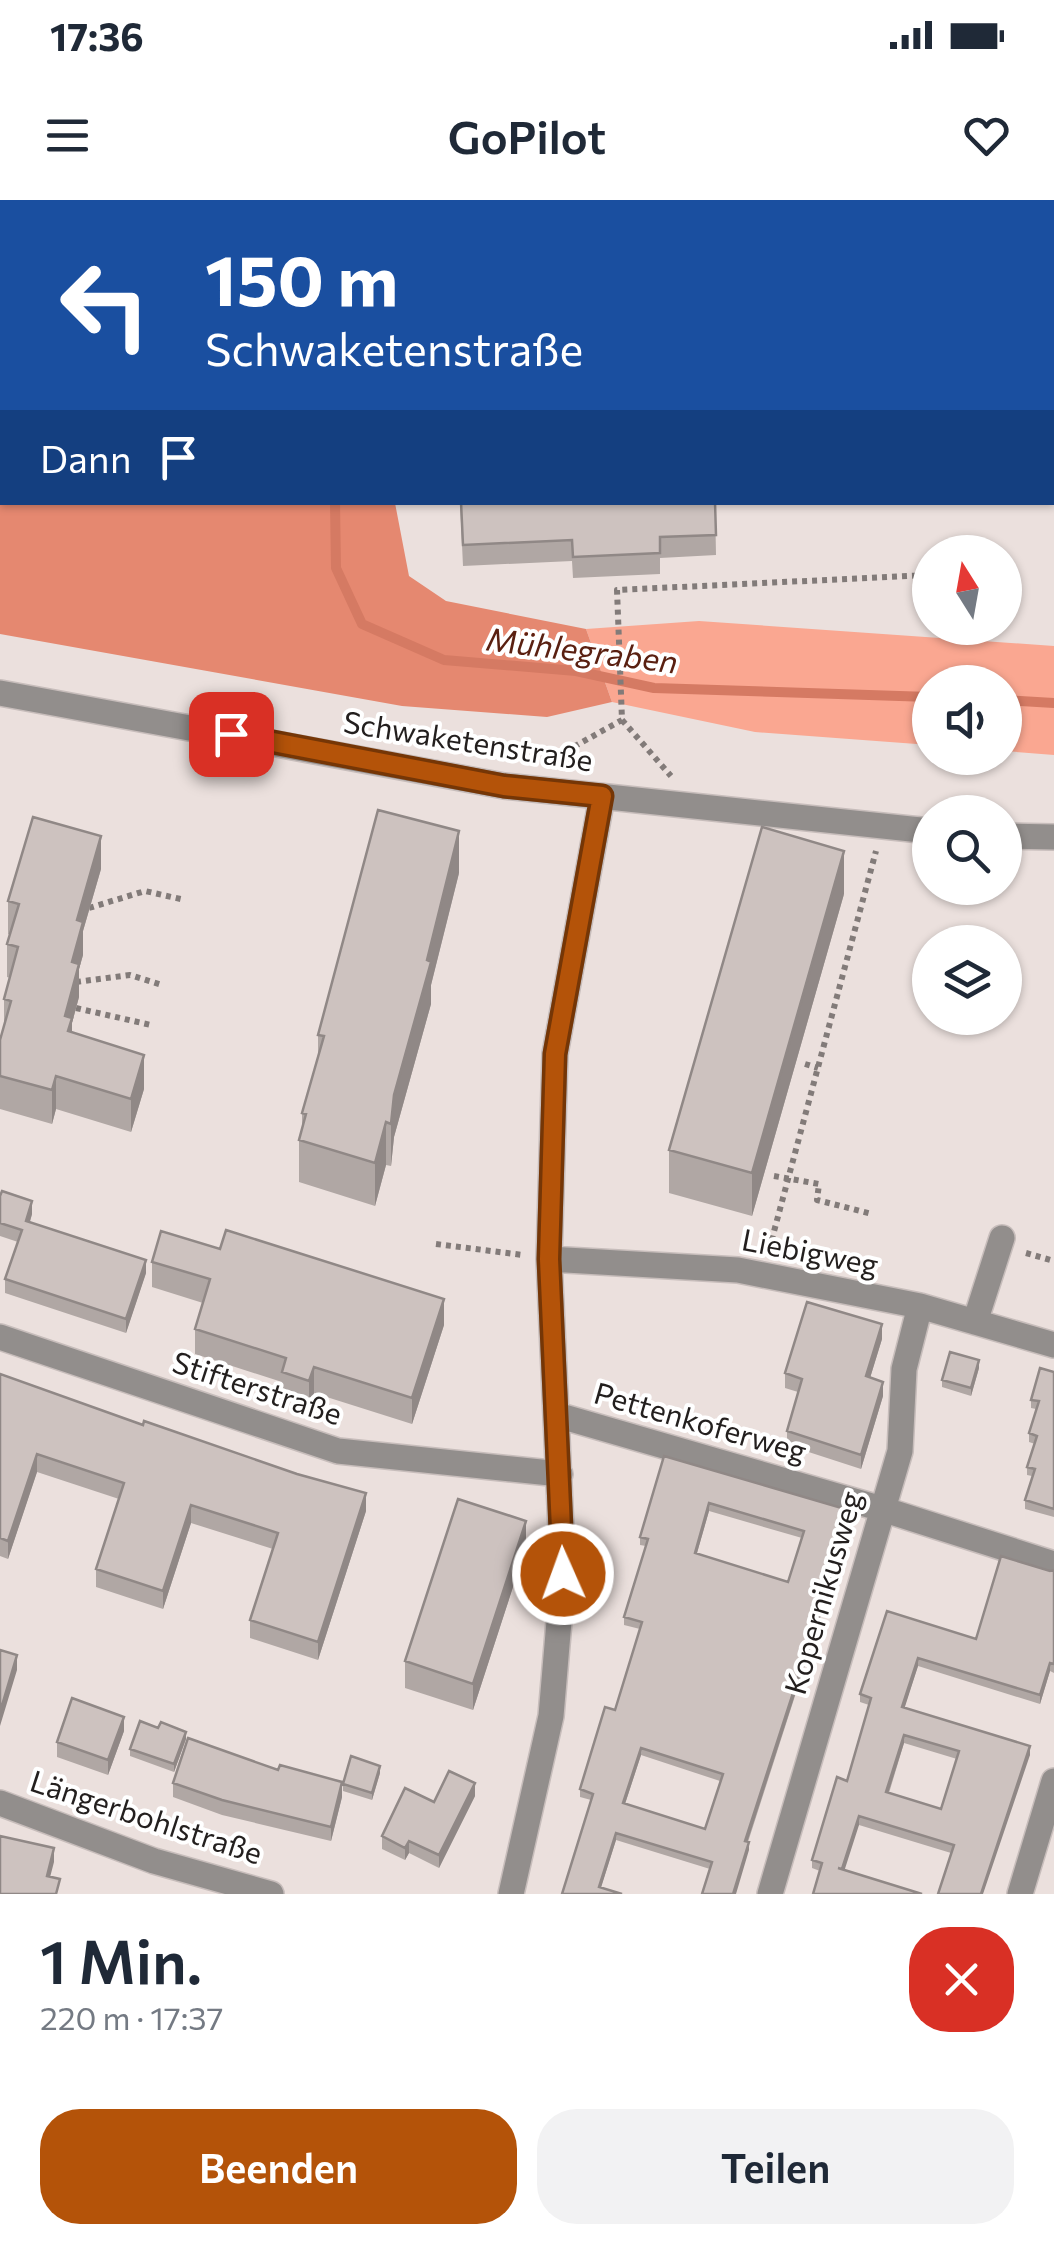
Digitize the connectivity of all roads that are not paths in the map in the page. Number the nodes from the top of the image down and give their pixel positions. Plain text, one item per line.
1 (0, 693) edge
2 (602, 796) junction
3 (912, 828) edge
4 (1022, 836) edge
5 (1054, 837) edge
6 (1002, 1238) dead end
7 (549, 1259) junction
8 (920, 1306) junction
9 (974, 1322) junction
10 (0, 1337) edge
11 (1054, 1345) edge
12 (557, 1415) junction
13 (560, 1474) junction
14 (882, 1509) junction
15 (1054, 1564) edge
16 (1054, 1781) edge
17 (0, 1804) edge
18 (272, 1894) edge
19 (510, 1894) edge
20 (770, 1894) edge
21 (1020, 1894) edge

1 - 2 street, Schwaketenstraße
2 - 3 street, Schwaketenstraße
2 - 7 street
4 - 5 street
6 - 9 street
7 - 8 street, Liebigweg
7 - 12 street
8 - 9 street, Liebigweg
8 - 14 street, Kopernikusweg
9 - 11 street, Liebigweg
10 - 13 street, Stifterstraße
12 - 13 street
12 - 14 street, Pettenkoferweg
13 - 19 street
14 - 15 street, Pettenkoferweg
14 - 20 street, Kopernikusweg
16 - 21 street
17 - 18 street, Längerbohlstraße

